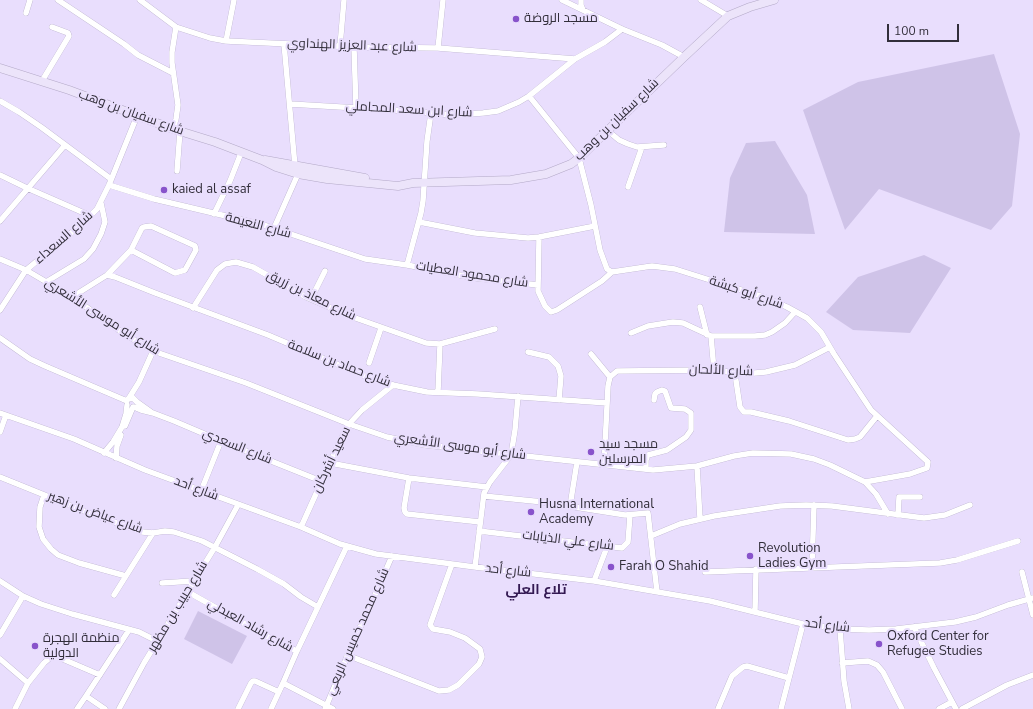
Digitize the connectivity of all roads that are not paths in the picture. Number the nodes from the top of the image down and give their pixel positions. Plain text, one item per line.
1 (30, 0) edge
2 (58, 0) edge
3 (140, 0) edge
4 (234, 0) edge
5 (344, 0) edge
6 (443, 0) edge
7 (575, 0) edge
8 (581, 0) edge
9 (702, 0) edge
10 (774, 0) edge
11 (565, 1) edge
12 (583, 10) junction
13 (26, 13) dead end
14 (728, 16) junction
15 (52, 27) dead end
16 (176, 27) junction
17 (622, 29) junction
18 (226, 41) junction
19 (284, 44) junction
20 (340, 46) junction
21 (354, 48) junction
22 (438, 48) junction
23 (684, 57) junction
24 (575, 59) junction
25 (0, 68) edge
26 (173, 73) junction
27 (42, 81) junction
28 (529, 96) junction
29 (0, 101) edge
30 (290, 104) junction
31 (356, 108) junction
32 (430, 113) junction
33 (137, 116) junction
34 (177, 130) junction
35 (607, 130) junction
36 (65, 145) junction
37 (664, 145) dead end
38 (642, 148) junction
39 (241, 153) junction
40 (579, 158) junction
41 (262, 160) junction
42 (295, 166) junction
43 (177, 171) dead end
44 (298, 174) junction
45 (0, 175) edge
46 (111, 179) junction
47 (413, 183) junction
48 (424, 183) junction
49 (109, 185) junction
50 (628, 186) dead end
51 (27, 188) junction
52 (101, 203) junction
53 (214, 214) junction
54 (91, 216) junction
55 (0, 221) edge
56 (419, 222) junction
57 (595, 226) junction
58 (274, 228) junction
59 (539, 237) junction
60 (131, 250) junction
61 (0, 259) edge
62 (407, 265) junction
63 (26, 270) junction
64 (324, 271) dead end
65 (612, 272) junction
66 (107, 275) junction
67 (46, 282) junction
68 (538, 285) junction
69 (72, 297) junction
70 (311, 300) junction
71 (700, 307) dead end
72 (193, 308) junction
73 (0, 310) edge
74 (795, 312) junction
75 (381, 328) junction
76 (495, 330) dead end
77 (630, 333) dead end
78 (709, 335) junction
79 (0, 338) edge
80 (440, 344) junction
81 (830, 347) junction
82 (153, 351) junction
83 (528, 352) dead end
84 (591, 354) dead end
85 (370, 364) dead end
86 (714, 370) junction
87 (735, 374) junction
88 (610, 377) junction
89 (393, 385) junction
90 (438, 392) junction
91 (518, 396) junction
92 (559, 400) junction
93 (654, 400) dead end
94 (132, 403) junction
95 (607, 403) junction
96 (3, 414) edge
97 (878, 416) junction
98 (349, 424) junction
99 (0, 432) edge
100 (221, 442) junction
101 (104, 453) junction
102 (511, 455) junction
103 (116, 458) junction
104 (330, 462) junction
105 (577, 462) junction
106 (604, 464) junction
107 (697, 466) junction
108 (646, 469) junction
109 (0, 477) edge
110 (409, 478) junction
111 (321, 482) junction
112 (864, 482) junction
113 (487, 487) junction
114 (202, 491) junction
115 (44, 495) junction
116 (484, 496) junction
117 (920, 497) dead end
118 (238, 505) junction
119 (814, 505) junction
120 (970, 505) dead end
121 (570, 506) junction
122 (888, 514) junction
123 (630, 515) junction
124 (898, 515) junction
125 (700, 519) junction
126 (480, 522) junction
127 (301, 527) junction
128 (479, 531) junction
129 (153, 533) junction
130 (651, 536) junction
131 (1018, 542) dead end
132 (347, 546) junction
133 (215, 547) junction
134 (607, 547) junction
135 (392, 556) junction
136 (452, 564) junction
137 (475, 567) junction
138 (812, 567) junction
139 (756, 570) junction
140 (705, 572) dead end
141 (1022, 572) dead end
142 (126, 576) junction
143 (594, 580) junction
144 (0, 581) edge
145 (193, 581) junction
146 (162, 583) dead end
147 (188, 592) junction
148 (657, 592) junction
149 (114, 595) dead end
150 (23, 596) junction
151 (1031, 599) edge
152 (318, 607) junction
153 (755, 612) junction
154 (1033, 615) edge
155 (803, 624) junction
156 (914, 628) junction
157 (840, 629) junction
158 (129, 630) junction
159 (0, 635) edge
160 (157, 641) junction
161 (297, 651) junction
162 (348, 655) junction
163 (0, 659) edge
164 (842, 663) junction
165 (100, 675) junction
166 (1033, 675) edge
167 (789, 678) junction
168 (28, 683) junction
169 (284, 683) junction
170 (279, 692) junction
171 (86, 696) junction
172 (952, 702) junction
173 (326, 707) edge
174 (15, 709) edge
175 (77, 709) edge
176 (105, 709) edge
177 (119, 709) edge
178 (238, 709) edge
179 (271, 709) edge
180 (333, 709) edge
181 (718, 709) edge
182 (781, 709) edge
183 (849, 709) edge
184 (902, 709) edge
185 (939, 709) edge
186 (956, 709) edge
187 (962, 709) edge

1 - 13 street
2 - 26 street
3 - 16 street, شارع عبد العزيز الهنداوي
4 - 18 street
5 - 20 street
6 - 22 street
7 - 11 street
8 - 12 street
9 - 14 street
10 - 14 street, شارع سفيان بن وهب
11 - 12 street
12 - 17 street
14 - 23 street, شارع سفيان بن وهب
15 - 27 street
16 - 18 street, شارع عبد العزيز الهنداوي
16 - 26 street
17 - 23 street
17 - 24 street, شارع ابن سعد المحاملي
18 - 19 street, شارع عبد العزيز الهنداوي
19 - 20 street, شارع عبد العزيز الهنداوي
19 - 30 street
20 - 21 street, شارع عبد العزيز الهنداوي
21 - 22 street, شارع عبد العزيز الهنداوي
21 - 31 street
22 - 24 street, شارع عبد العزيز الهنداوي
23 - 35 street, شارع سفيان بن وهب
24 - 28 street, شارع ابن سعد المحاملي
25 - 27 street, شارع سفيان بن وهب
26 - 34 street
27 - 33 street, شارع سفيان بن وهب
28 - 32 street, شارع ابن سعد المحاملي
28 - 40 street
29 - 36 street
30 - 31 street, شارع ابن سعد المحاملي
30 - 42 street
31 - 32 street, شارع ابن سعد المحاملي
32 - 48 street
33 - 34 street, شارع سفيان بن وهب
33 - 46 street, شارع السعداء
34 - 39 street, شارع سفيان بن وهب
34 - 43 street
35 - 38 street
35 - 40 street, شارع سفيان بن وهب
36 - 46 street
36 - 51 street
37 - 38 street
38 - 50 street
39 - 41 street, شارع سفيان بن وهب
39 - 53 street
40 - 48 street, شارع سفيان بن وهب
40 - 57 street
41 - 42 street, شارع سفيان بن وهب
41 - 44 street, شارع سفيان بن وهب
42 - 47 street, شارع سفيان بن وهب
44 - 47 street, شارع سفيان بن وهب
44 - 58 street
45 - 51 street
46 - 49 street, شارع السعداء
47 - 48 street, شارع سفيان بن وهب
48 - 56 street
49 - 52 street, شارع السعداء
49 - 53 street, شارع النعيمة
51 - 54 street
51 - 55 street
52 - 54 street, شارع السعداء
52 - 67 street
53 - 58 street, شارع النعيمة
54 - 63 street, شارع السعداء
56 - 59 street
56 - 62 street
57 - 59 street
57 - 65 street
58 - 62 street, شارع النعيمة
59 - 68 street, شارع محمود العطيات
60 - 60 street
60 - 66 street
61 - 63 street, شارع أبو موسى الأشعري
62 - 68 street, شارع محمود العطيات
63 - 67 street, شارع أبو موسى الأشعري
63 - 73 street, شارع السعداء
64 - 70 street
65 - 68 street, شارع محمود العطيات
65 - 74 street, شارع أبو كبشة
66 - 69 street
66 - 72 street, شارع حماد بن سلامة
67 - 69 street, شارع أبو موسى الأشعري
69 - 82 street, شارع أبو موسى الأشعري
70 - 72 street, شارع معاذ بن زريق
70 - 75 street, شارع معاذ بن زريق
71 - 78 street
72 - 89 street, شارع حماد بن سلامة
74 - 78 street
74 - 81 street, شارع أبو كبشة
75 - 80 street, شارع معاذ بن زريق
75 - 85 street
76 - 80 street, شارع معاذ بن زريق
77 - 78 street
78 - 86 street
79 - 94 street, شارع السعدي
80 - 90 street
81 - 87 street, شارع الألحان
81 - 97 street, شارع أبو كبشة
82 - 94 street
82 - 98 street, شارع أبو موسى الأشعري
83 - 92 street
84 - 88 street
86 - 87 street, شارع الألحان
86 - 88 street, شارع الألحان
87 - 97 street
88 - 95 street
89 - 90 street, شارع حماد بن سلامة
89 - 98 street, سعيد أشركان
90 - 91 street, شارع حماد بن سلامة
91 - 92 street, شارع حماد بن سلامة
91 - 102 street
92 - 95 street, شارع حماد بن سلامة
93 - 108 street
94 - 100 street, شارع السعدي
94 - 101 street
94 - 103 street
95 - 106 street
96 - 99 street
96 - 101 street, شارع أحد
97 - 112 street, شارع أبو كبشة
98 - 102 street, شارع أبو موسى الأشعري
98 - 104 street, سعيد أشركان
100 - 111 street, شارع السعدي
100 - 114 street
101 - 103 street, شارع أحد
102 - 105 street, شارع أبو موسى الأشعري
102 - 113 street
103 - 114 street, شارع أحد
104 - 110 street
104 - 111 street, سعيد أشركان
105 - 106 street, شارع أبو موسى الأشعري
105 - 121 street
106 - 108 street, شارع أبو موسى الأشعري
107 - 108 street, شارع أبو موسى الأشعري
107 - 112 street, شارع أبو موسى الأشعري
107 - 125 street
109 - 115 street, شارع عياض بن زهير
110 - 113 street
110 - 126 street
111 - 127 street, سعيد أشركان
112 - 122 street, شارع أبو موسى الأشعري
113 - 116 street
114 - 118 street, شارع أحد
115 - 129 street, شارع عياض بن زهير
115 - 142 street
116 - 121 street
116 - 126 street
117 - 124 street
118 - 127 street, شارع أحد
118 - 133 street, شارع حبيب بن مظهر
119 - 122 street
119 - 125 street
119 - 138 street
120 - 124 street
121 - 123 street
122 - 124 street
123 - 130 street
123 - 134 street, شارع علي الذيابات
125 - 130 street
126 - 128 street
127 - 132 street, شارع أحد
128 - 134 street, شارع علي الذيابات
128 - 137 street
129 - 133 street, شارع عياض بن زهير
129 - 142 street
130 - 148 street
131 - 138 street
132 - 135 street, شارع أحد
132 - 152 street
133 - 145 street, شارع حبيب بن مظهر
133 - 152 street, شارع عياض بن زهير
134 - 143 street
135 - 136 street, شارع أحد
135 - 162 street, شارع محمد خميس الربعي
136 - 137 street, شارع أحد
136 - 162 street
137 - 143 street, شارع أحد
138 - 139 street
139 - 140 street
139 - 153 street
141 - 151 street
142 - 149 street
143 - 148 street, شارع أحد
144 - 150 street
145 - 146 street
145 - 147 street, شارع حبيب بن مظهر
147 - 160 street, شارع حبيب بن مظهر
147 - 161 street, شارع رشاد العبدلي
148 - 153 street, شارع أحد
150 - 158 street
150 - 159 street
151 - 154 street
151 - 156 street, شارع أحد
152 - 161 street
153 - 155 street, شارع أحد
155 - 157 street, شارع أحد
155 - 167 street
156 - 157 street, شارع أحد
156 - 172 street
157 - 164 street
158 - 160 street
158 - 165 street
160 - 177 street, شارع حبيب بن مظهر
161 - 169 street, شارع رشاد العبدلي
162 - 173 street, شارع محمد خميس الربعي
163 - 168 street
164 - 183 street
164 - 184 street
165 - 168 street
165 - 171 street
166 - 187 street
167 - 181 street
167 - 182 street
168 - 174 street
169 - 170 street, شارع رشاد العبدلي
169 - 173 street
170 - 178 street
170 - 179 street, شارع رشاد العبدلي
171 - 175 street
171 - 176 street
172 - 185 street
172 - 186 street
173 - 180 street

